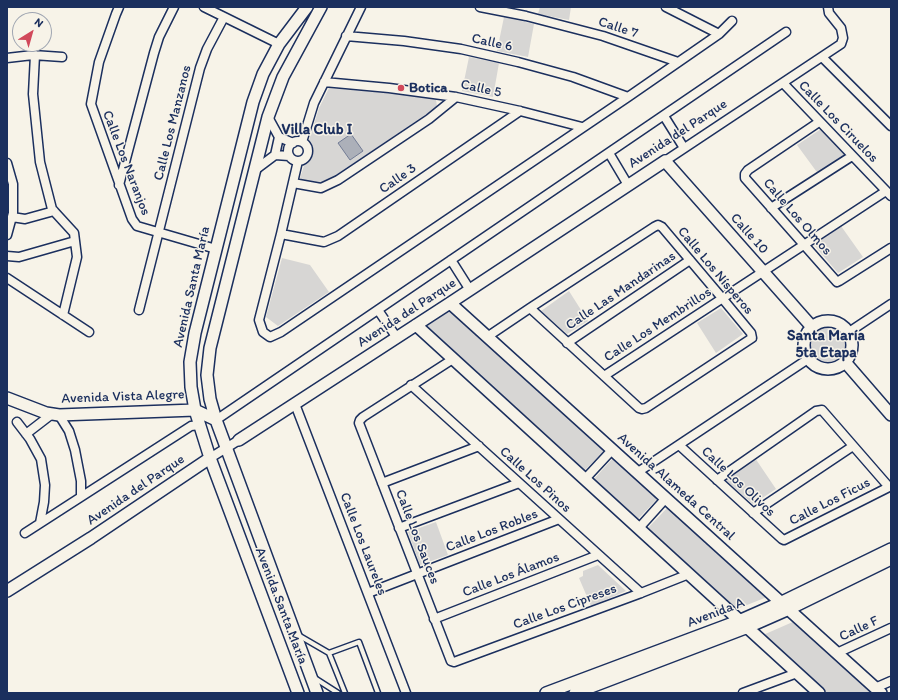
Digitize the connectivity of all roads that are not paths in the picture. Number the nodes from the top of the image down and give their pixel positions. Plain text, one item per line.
1 (119, 7) edge
2 (174, 7) edge
3 (204, 7) edge
4 (307, 7) edge
5 (321, 7) edge
6 (361, 7) edge
7 (480, 7) edge
8 (666, 7) edge
9 (828, 7) edge
10 (224, 17) junction
11 (732, 21) dead end
12 (786, 32) dead end
13 (719, 34) junction
14 (346, 36) junction
15 (279, 44) junction
16 (35, 55) junction
17 (62, 57) dead end
18 (822, 57) junction
19 (7, 58) edge
20 (678, 62) junction
21 (266, 68) junction
22 (283, 77) junction
23 (324, 82) junction
24 (783, 83) junction
25 (628, 96) junction
26 (456, 97) junction
27 (520, 111) junction
28 (664, 116) junction
29 (268, 118) junction
30 (819, 122) junction
31 (891, 126) edge
32 (582, 127) junction
33 (279, 137) junction
34 (302, 142) junction
35 (293, 143) junction
36 (684, 148) junction
37 (609, 153) junction
38 (275, 155) junction
39 (290, 156) junction
40 (852, 156) junction
41 (298, 161) junction
42 (664, 161) junction
43 (7, 162) edge
44 (255, 170) junction
45 (119, 184) junction
46 (293, 184) junction
47 (628, 185) junction
48 (889, 194) edge
49 (771, 208) junction
50 (54, 211) junction
51 (12, 217) junction
52 (159, 232) junction
53 (281, 234) junction
54 (7, 235) edge
55 (75, 241) junction
56 (217, 244) junction
57 (236, 245) junction
58 (804, 245) junction
59 (891, 248) edge
60 (7, 256) edge
61 (451, 260) junction
62 (690, 260) junction
63 (763, 272) junction
64 (7, 278) edge
65 (470, 290) junction
66 (722, 298) junction
67 (450, 303) junction
68 (891, 304) edge
69 (530, 308) junction
70 (139, 310) dead end
71 (378, 310) junction
72 (63, 315) junction
73 (416, 325) junction
74 (812, 327) junction
75 (89, 332) dead end
76 (849, 332) junction
77 (487, 337) junction
78 (397, 338) junction
79 (567, 343) junction
80 (453, 359) junction
81 (808, 359) junction
82 (846, 363) junction
83 (604, 376) junction
84 (412, 385) junction
85 (7, 398) edge
86 (295, 404) junction
87 (195, 410) junction
88 (56, 414) junction
89 (891, 415) edge
90 (216, 420) junction
91 (18, 422) dead end
92 (199, 425) junction
93 (26, 434) junction
94 (239, 440) joint
95 (679, 445) junction
96 (479, 446) junction
97 (853, 446) junction
98 (226, 448) junction
99 (612, 450) junction
100 (210, 458) junction
101 (638, 472) junction
102 (585, 479) junction
103 (717, 480) junction
104 (382, 482) junction
105 (519, 483) junction
106 (890, 487) edge
107 (81, 496) junction
108 (666, 498) junction
109 (753, 513) junction
110 (559, 519) junction
111 (40, 523) junction
112 (399, 528) junction
113 (639, 528) junction
114 (25, 533) dead end
115 (780, 538) joint
116 (891, 549) edge
117 (598, 555) junction
118 (891, 559) edge
119 (417, 574) junction
120 (689, 574) junction
121 (7, 591) edge
122 (368, 592) junction
123 (641, 593) junction
124 (786, 606) junction
125 (434, 619) junction
126 (744, 624) junction
127 (891, 628) edge
128 (295, 632) junction
129 (329, 653) junction
130 (837, 653) junction
131 (450, 660) joint
132 (797, 673) junction
133 (311, 675) junction
134 (891, 681) edge
135 (590, 690) edge
136 (878, 691) edge
137 (298, 693) edge
138 (317, 693) edge
139 (338, 693) edge
140 (345, 693) edge
141 (378, 693) edge
142 (406, 693) edge
143 (546, 693) edge
144 (575, 693) edge
145 (743, 693) edge
146 (819, 693) edge

1 - 45 street, Calle Los Naranjos
2 - 45 street
3 - 10 street
4 - 15 street, Avenida Santa María
5 - 22 street, Avenida Santa María
6 - 14 street
7 - 20 street, Calle 7
8 - 13 street
9 - 18 street, Avenida del Parque
10 - 15 street
10 - 52 street, Calle Los Manzanos
11 - 13 street
12 - 28 street, Avenida del Parque
13 - 20 street
14 - 23 street
14 - 25 street, Calle 6
15 - 21 street, Avenida Santa María
16 - 17 street
16 - 19 street
16 - 50 street
18 - 24 street, Avenida del Parque
18 - 31 street
20 - 25 street
21 - 22 street
21 - 56 street, Avenida Santa María
22 - 29 street, Avenida Santa María
23 - 26 street, Calle 5
23 - 34 street
24 - 30 street, Calle Los Ciruelos
24 - 36 street, Avenida del Parque
25 - 32 street
26 - 27 street, Calle 5
26 - 46 street
27 - 32 street, Calle 5
27 - 53 street, Calle 3
28 - 36 street
28 - 37 street, Avenida del Parque
29 - 33 street
29 - 44 street, Avenida Santa María
30 - 40 street, Calle Los Ciruelos
30 - 49 street, Calle Los Olmos
32 - 53 street
33 - 35 street
33 - 38 street
34 - 35 street
34 - 41 street
35 - 39 street
36 - 42 street, Avenida del Parque
37 - 47 street
37 - 61 street, Avenida del Parque
38 - 39 street
38 - 44 street
39 - 41 street
40 - 48 street, Calle Los Ciruelos
40 - 49 street
41 - 46 street
42 - 47 street, Avenida del Parque
42 - 63 street, Calle 10
43 - 51 street
44 - 57 street, Avenida Santa María
45 - 52 street, Calle Los Naranjos
46 - 53 street
47 - 65 street, Avenida del Parque
48 - 58 street, Calle Los Membrillos
49 - 58 street, Calle Los Olmos
50 - 51 street
50 - 55 street
51 - 54 street
52 - 56 street, Calle Los Naranjos
52 - 70 street, Calle Los Manzanos
55 - 60 street
55 - 72 street
56 - 57 street
56 - 87 street, Avenida Santa María
57 - 90 street, Avenida Santa María
58 - 59 street, Calle Los Olmos
58 - 63 street, Calle Los Membrillos
61 - 65 street
61 - 71 street, Avenida del Parque
62 - 66 street, Calle Los Nísperos
62 - 69 street, Calle Los Nísperos
62 - 79 street, Calle Las Mandarinas
63 - 66 street, Calle Los Membrillos
63 - 74 street, Calle 10
64 - 72 street
65 - 67 street, Avenida del Parque
66 - 83 street, Calle Los Membrillos
66 - 83 street, Calle Los Nísperos
67 - 73 street, Avenida del Parque
67 - 77 street, Avenida Alameda Central
68 - 76 street
69 - 77 street, Calle Los Nísperos
69 - 79 street
71 - 78 street
71 - 90 street, Avenida del Parque
72 - 75 street
73 - 78 street, Avenida del Parque
73 - 80 street
74 - 76 street
74 - 81 street
76 - 82 street
77 - 99 street, Avenida Alameda Central
78 - 86 street, Avenida del Parque
79 - 83 street
80 - 84 street
80 - 102 street
81 - 82 street
81 - 95 street
82 - 89 street
84 - 96 street, Calle Los Pinos
84 - 104 street, Calle Los Sauces
85 - 88 street, Avenida Vista Alegre
86 - 94 street, Avenida del Parque
86 - 122 street, Calle Los Laureles
87 - 88 street, Avenida Vista Alegre
87 - 90 street, Avenida Vista Alegre
87 - 92 street, Avenida Santa María
88 - 93 street
88 - 107 street
90 - 98 street, Avenida Santa María
91 - 93 street
92 - 100 street, Avenida Santa María
92 - 107 street
93 - 111 street
94 - 98 street, Avenida del Parque
95 - 101 street
95 - 103 street, Calle Los Olivos
96 - 104 street
96 - 105 street, Calle Los Pinos
97 - 103 street
97 - 106 street
97 - 109 street
98 - 100 street, Avenida del Parque
98 - 128 street, Avenida Santa María
99 - 101 street, Avenida Alameda Central
99 - 102 street
100 - 121 street, Avenida del Parque
100 - 137 street, Avenida Santa María
101 - 108 street, Avenida Alameda Central
102 - 113 street
103 - 109 street, Calle Los Olivos
104 - 112 street, Calle Los Sauces
105 - 110 street, Calle Los Pinos
105 - 112 street
106 - 115 street, Calle Los Ficus
107 - 111 street
108 - 113 street
108 - 124 street, Avenida Alameda Central
109 - 115 street, Calle Los Olivos
110 - 117 street, Calle Los Pinos
110 - 119 street, Calle Los Robles
111 - 114 street
112 - 119 street, Calle Los Sauces
113 - 120 street
116 - 124 street, Avenida A
117 - 123 street, Calle Los Pinos
117 - 125 street, Calle Los Álamos
118 - 124 street, Avenida A
119 - 122 street, Calle Los Robles
119 - 125 street, Calle Los Sauces
120 - 123 street, Calle Los Cipreses
120 - 126 street
122 - 142 street, Calle Los Laureles
123 - 131 street, Calle Los Cipreses
124 - 126 street, Avenida A
124 - 130 street, Avenida Alameda Central
125 - 131 street, Calle Los Sauces
126 - 132 street
126 - 135 street, Avenida A
126 - 143 street, Avenida A
127 - 130 street, Calle F
128 - 129 lane
128 - 133 street, Avenida Santa María
129 - 140 lane
129 - 141 lane
130 - 136 street, Avenida Alameda Central
132 - 145 street
132 - 146 street
133 - 138 street, Avenida Santa María
133 - 139 lane
134 - 136 street
135 - 144 street, Avenida A

